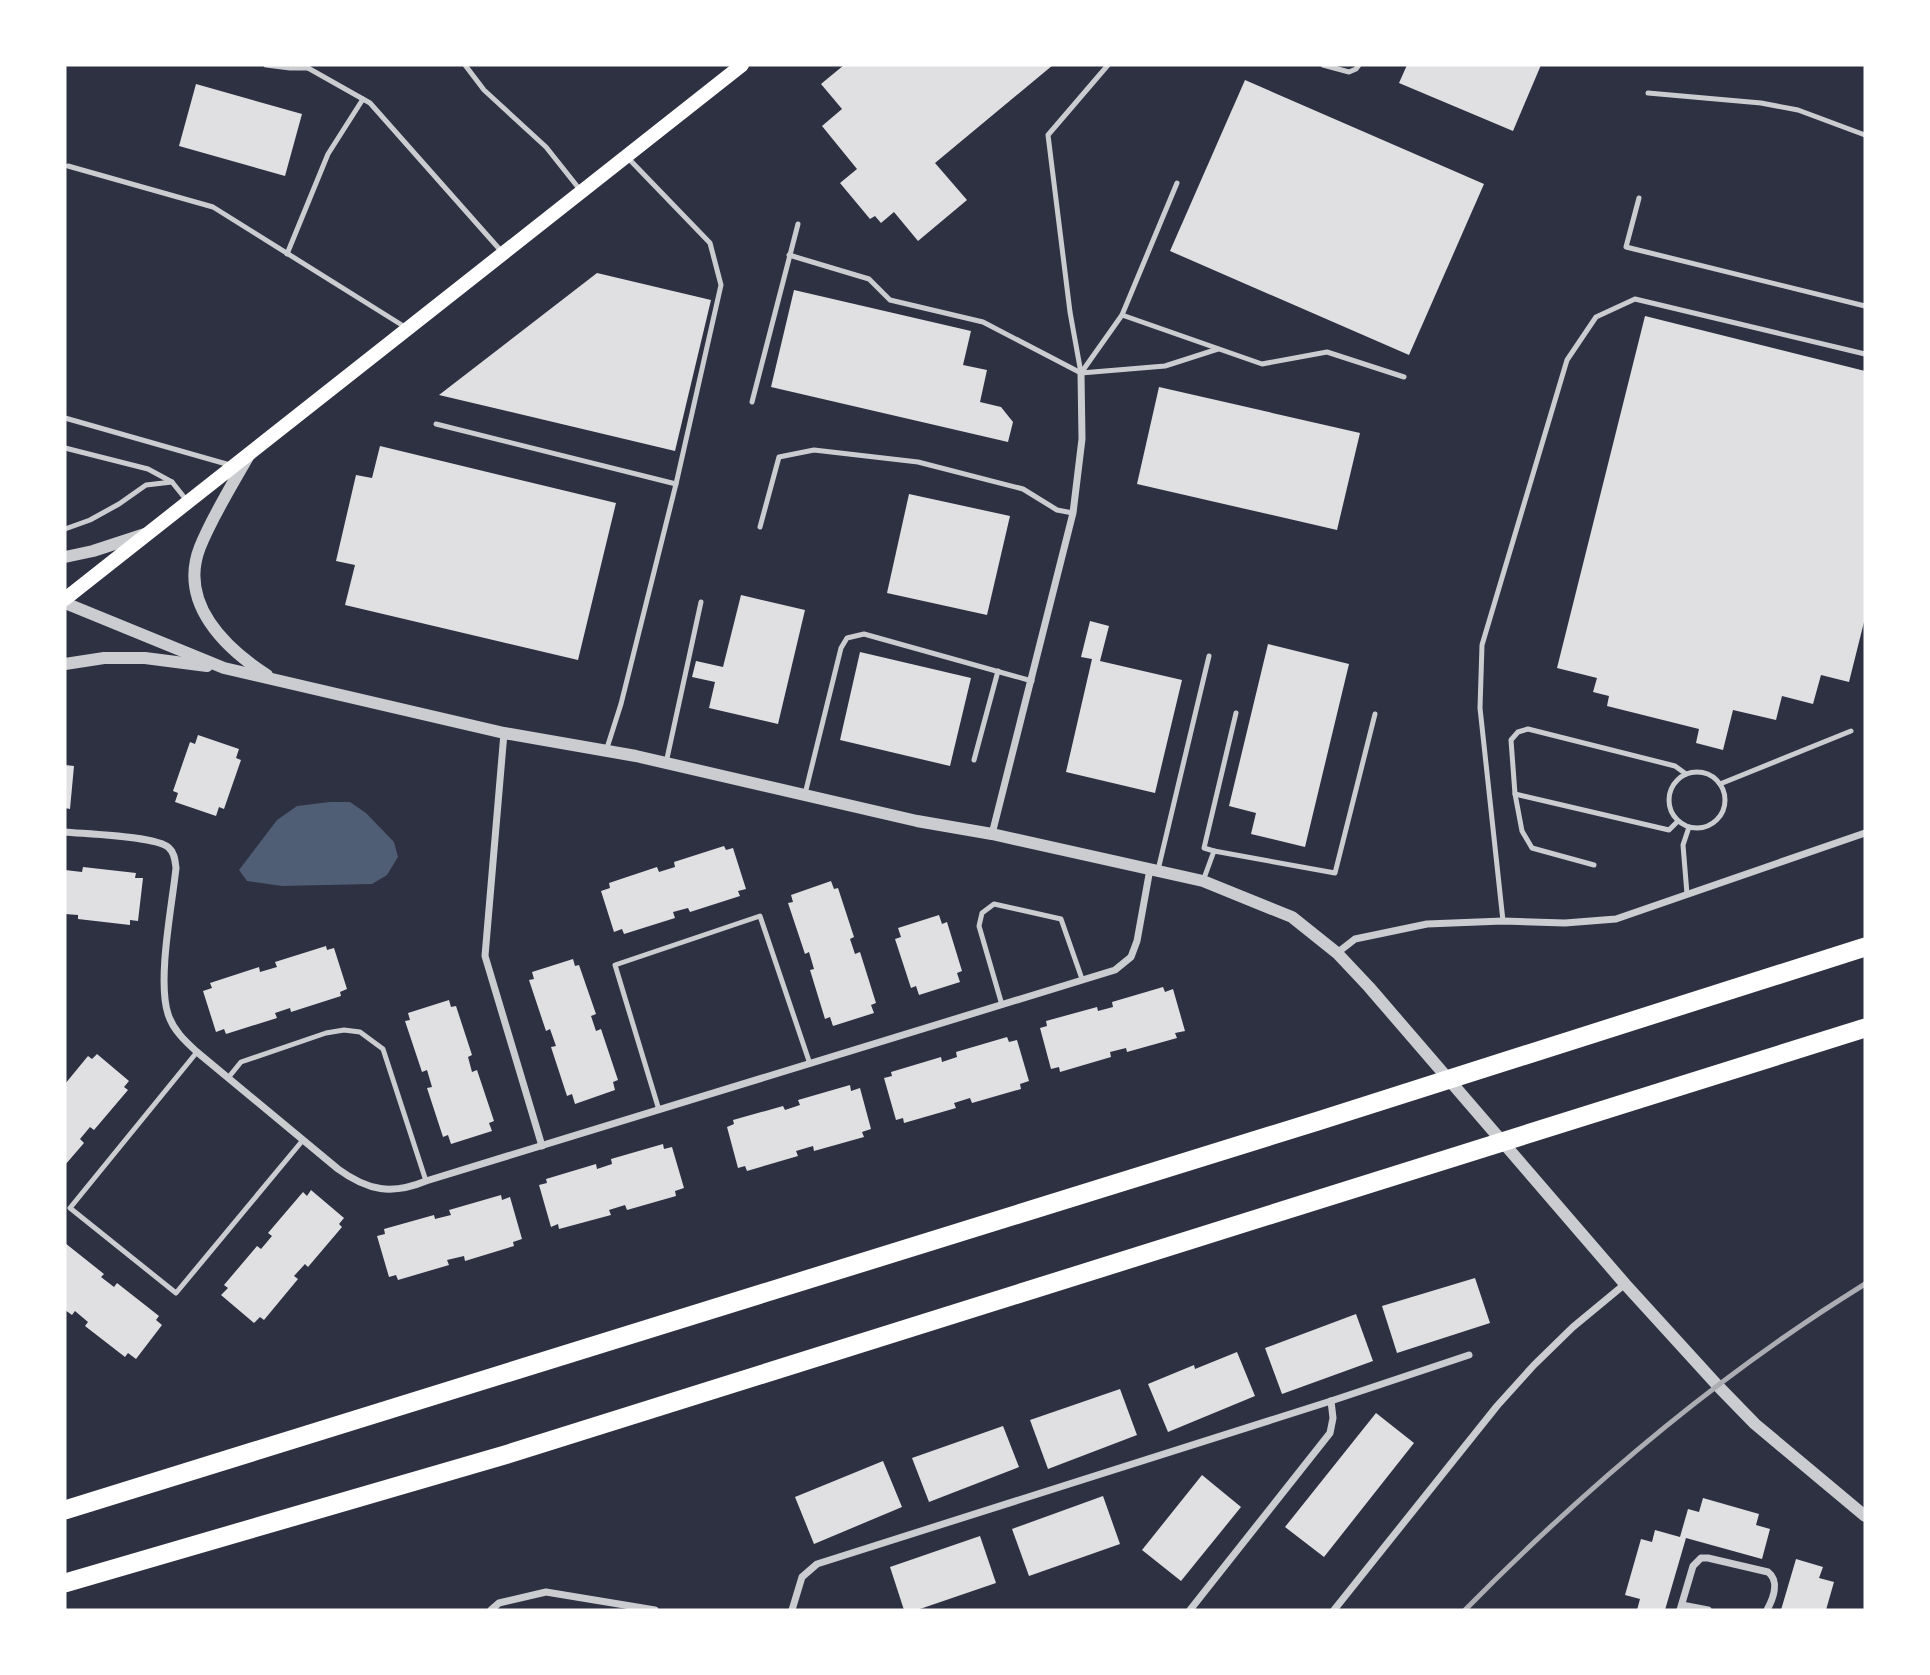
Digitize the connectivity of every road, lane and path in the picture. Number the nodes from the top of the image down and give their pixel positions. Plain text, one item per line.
1 (266, 65) edge
2 (465, 65) edge
3 (742, 65) edge
4 (1108, 65) edge
5 (1323, 65) edge
6 (1359, 65) edge
7 (308, 66) edge
8 (1648, 93) dead end
9 (363, 99) junction
10 (1865, 135) edge
11 (626, 156) junction
12 (68, 166) dead end
13 (1177, 183) dead end
14 (581, 191) junction
15 (1639, 198) dead end
16 (798, 224) dead end
17 (503, 253) junction
18 (288, 254) junction
19 (789, 255) junction
20 (1865, 306) edge
21 (1122, 315) junction
22 (407, 329) junction
23 (1218, 349) junction
24 (1865, 354) edge
25 (1081, 373) junction
26 (1404, 377) dead end
27 (752, 402) dead end
28 (65, 418) edge
29 (436, 424) dead end
30 (65, 448) edge
31 (250, 453) junction
32 (233, 466) junction
33 (172, 482) junction
34 (676, 484) junction
35 (188, 502) junction
36 (1073, 513) junction
37 (760, 527) dead end
38 (65, 529) edge
39 (149, 532) junction
40 (65, 557) edge
41 (65, 601) edge
42 (701, 602) dead end
43 (1209, 656) dead end
44 (65, 664) edge
45 (224, 668) junction
46 (998, 671) junction
47 (273, 680) junction
48 (1032, 681) junction
49 (1236, 713) dead end
50 (1376, 714) dead end
51 (1851, 731) dead end
52 (504, 733) junction
53 (606, 751) junction
54 (974, 760) dead end
55 (666, 763) junction
56 (1686, 774) junction
57 (1720, 784) junction
58 (1515, 794) junction
59 (805, 795) junction
60 (1678, 821) junction
61 (1689, 827) junction
62 (65, 832) edge
63 (1865, 833) edge
64 (992, 834) junction
65 (1214, 851) junction
66 (1594, 865) dead end
67 (1154, 869) junction
68 (1202, 881) junction
69 (1686, 894) junction
70 (1503, 920) junction
71 (1865, 947) edge
72 (1337, 953) junction
73 (1082, 979) junction
74 (1002, 1005) junction
75 (1865, 1028) edge
76 (197, 1052) junction
77 (810, 1064) junction
78 (228, 1078) junction
79 (659, 1110) junction
80 (303, 1140) junction
81 (542, 1146) junction
82 (426, 1181) junction
83 (1625, 1283) junction
84 (1469, 1355) dead end
85 (1331, 1401) junction
86 (65, 1510) edge
87 (1865, 1516) edge
88 (65, 1583) edge
89 (1681, 1607) edge
90 (491, 1610) edge
91 (655, 1610) edge
92 (792, 1610) edge
93 (1190, 1610) edge
94 (1334, 1610) edge
95 (1709, 1610) edge
96 (1767, 1610) edge

1 - 7 lane
2 - 14 lane
3 - 11 main road
4 - 25 lane
5 - 6 lane
7 - 9 lane
8 - 10 lane
9 - 17 lane
9 - 18 lane
11 - 14 main road
11 - 34 lane
12 - 18 lane
13 - 21 lane
14 - 17 main road
15 - 20 lane
16 - 19 lane
17 - 22 main road
18 - 22 lane
19 - 25 lane
19 - 27 lane
21 - 23 lane
21 - 25 lane
22 - 31 main road
23 - 25 lane
23 - 26 lane
24 - 70 lane
25 - 36 street
28 - 32 lane
29 - 34 lane
30 - 33 lane
31 - 32 main road
31 - 47 street
32 - 35 main road
33 - 35 lane
33 - 38 lane
34 - 53 lane
35 - 39 main road
36 - 37 lane
36 - 48 street
39 - 40 street
39 - 41 main road
41 - 45 street
42 - 55 lane
43 - 67 lane
44 - 45 street
45 - 47 street
46 - 48 lane
46 - 54 lane
46 - 59 lane
47 - 52 street
48 - 64 street
49 - 65 lane
50 - 65 lane
51 - 57 lane
52 - 53 street
52 - 81 street
53 - 55 street
55 - 59 street
56 - 57 lane
56 - 58 lane
56 - 60 lane
57 - 61 lane
58 - 60 lane
58 - 66 lane
59 - 64 street
60 - 61 lane
61 - 69 lane
62 - 76 street
63 - 69 street
64 - 67 street
65 - 68 lane
67 - 68 street
67 - 73 street
68 - 72 street
69 - 70 street
70 - 72 street
71 - 86 highway
72 - 83 street
73 - 74 street
73 - 74 lane
74 - 77 street
75 - 88 highway
76 - 78 street
76 - 80 lane
77 - 79 street
77 - 79 lane
78 - 80 street
78 - 82 lane
79 - 81 street
80 - 82 street
81 - 82 street
83 - 87 street
83 - 94 street
84 - 85 street
85 - 92 street
85 - 93 street
89 - 95 street
89 - 96 street
90 - 91 street

